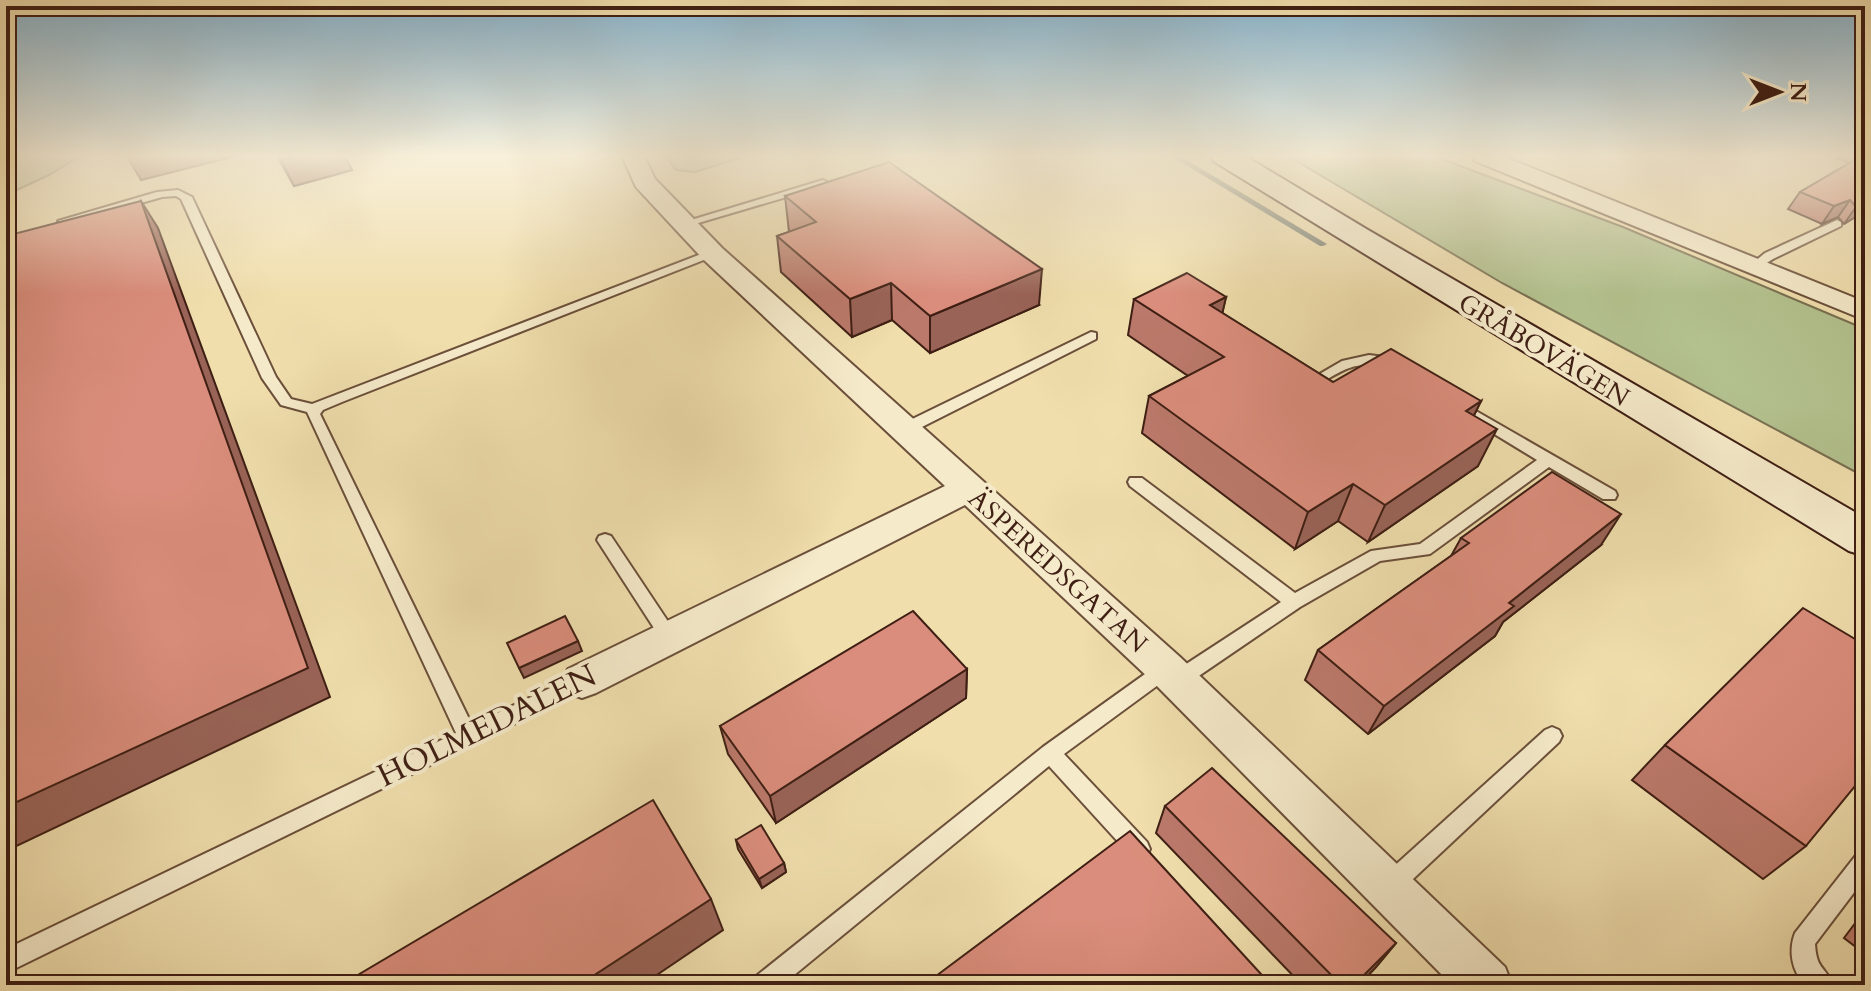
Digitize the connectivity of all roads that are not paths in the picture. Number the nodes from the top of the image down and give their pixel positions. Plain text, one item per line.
1 (131, 202) edge
2 (188, 202) edge
3 (663, 202) edge
4 (758, 202) edge
5 (1300, 202) edge
6 (1334, 202) edge
7 (1596, 202) edge
8 (57, 223) edge
9 (684, 224) junction
10 (1837, 224) dead end
11 (713, 254) junction
12 (1754, 267) junction
13 (1865, 312) edge
14 (1091, 336) dead end
15 (1407, 375) edge
16 (1293, 392) edge
17 (1446, 398) edge
18 (316, 410) junction
19 (903, 430) junction
20 (1549, 459) junction
21 (1136, 482) dead end
22 (967, 489) junction
23 (1609, 495) dead end
24 (1865, 508) edge
25 (1865, 539) edge
26 (605, 540) dead end
27 (1294, 602) junction
28 (669, 637) junction
29 (1172, 674) junction
30 (582, 681) joint
31 (467, 736) junction
32 (1552, 736) dead end
33 (1050, 753) junction
34 (1865, 861) edge
35 (1156, 868) edge
36 (1388, 888) junction
37 (6, 961) edge
38 (763, 985) edge
39 (1486, 985) edge
40 (1821, 985) edge

1 - 8 lane
2 - 18 lane
3 - 9 street, ÄSPEREDSGATAN
4 - 9 lane
5 - 25 main road, GRÅBOVÄGEN
6 - 24 main road, GRÅBOVÄGEN
7 - 12 street
9 - 11 street, ÄSPEREDSGATAN
10 - 12 lane
11 - 18 lane
11 - 19 street, ÄSPEREDSGATAN
12 - 13 street
14 - 19 lane
15 - 16 lane
17 - 20 lane
18 - 31 lane
19 - 22 street, ÄSPEREDSGATAN
20 - 23 lane
20 - 27 lane
21 - 27 lane
22 - 28 street, HOLMEDALEN
22 - 29 street, ÄSPEREDSGATAN
26 - 28 lane
27 - 29 lane
28 - 30 street, HOLMEDALEN
29 - 33 lane
29 - 36 street, ÄSPEREDSGATAN
30 - 31 lane, HOLMEDALEN
31 - 37 lane, HOLMEDALEN
32 - 36 lane
33 - 35 lane
33 - 38 lane
34 - 40 lane
36 - 39 street, ÄSPEREDSGATAN

